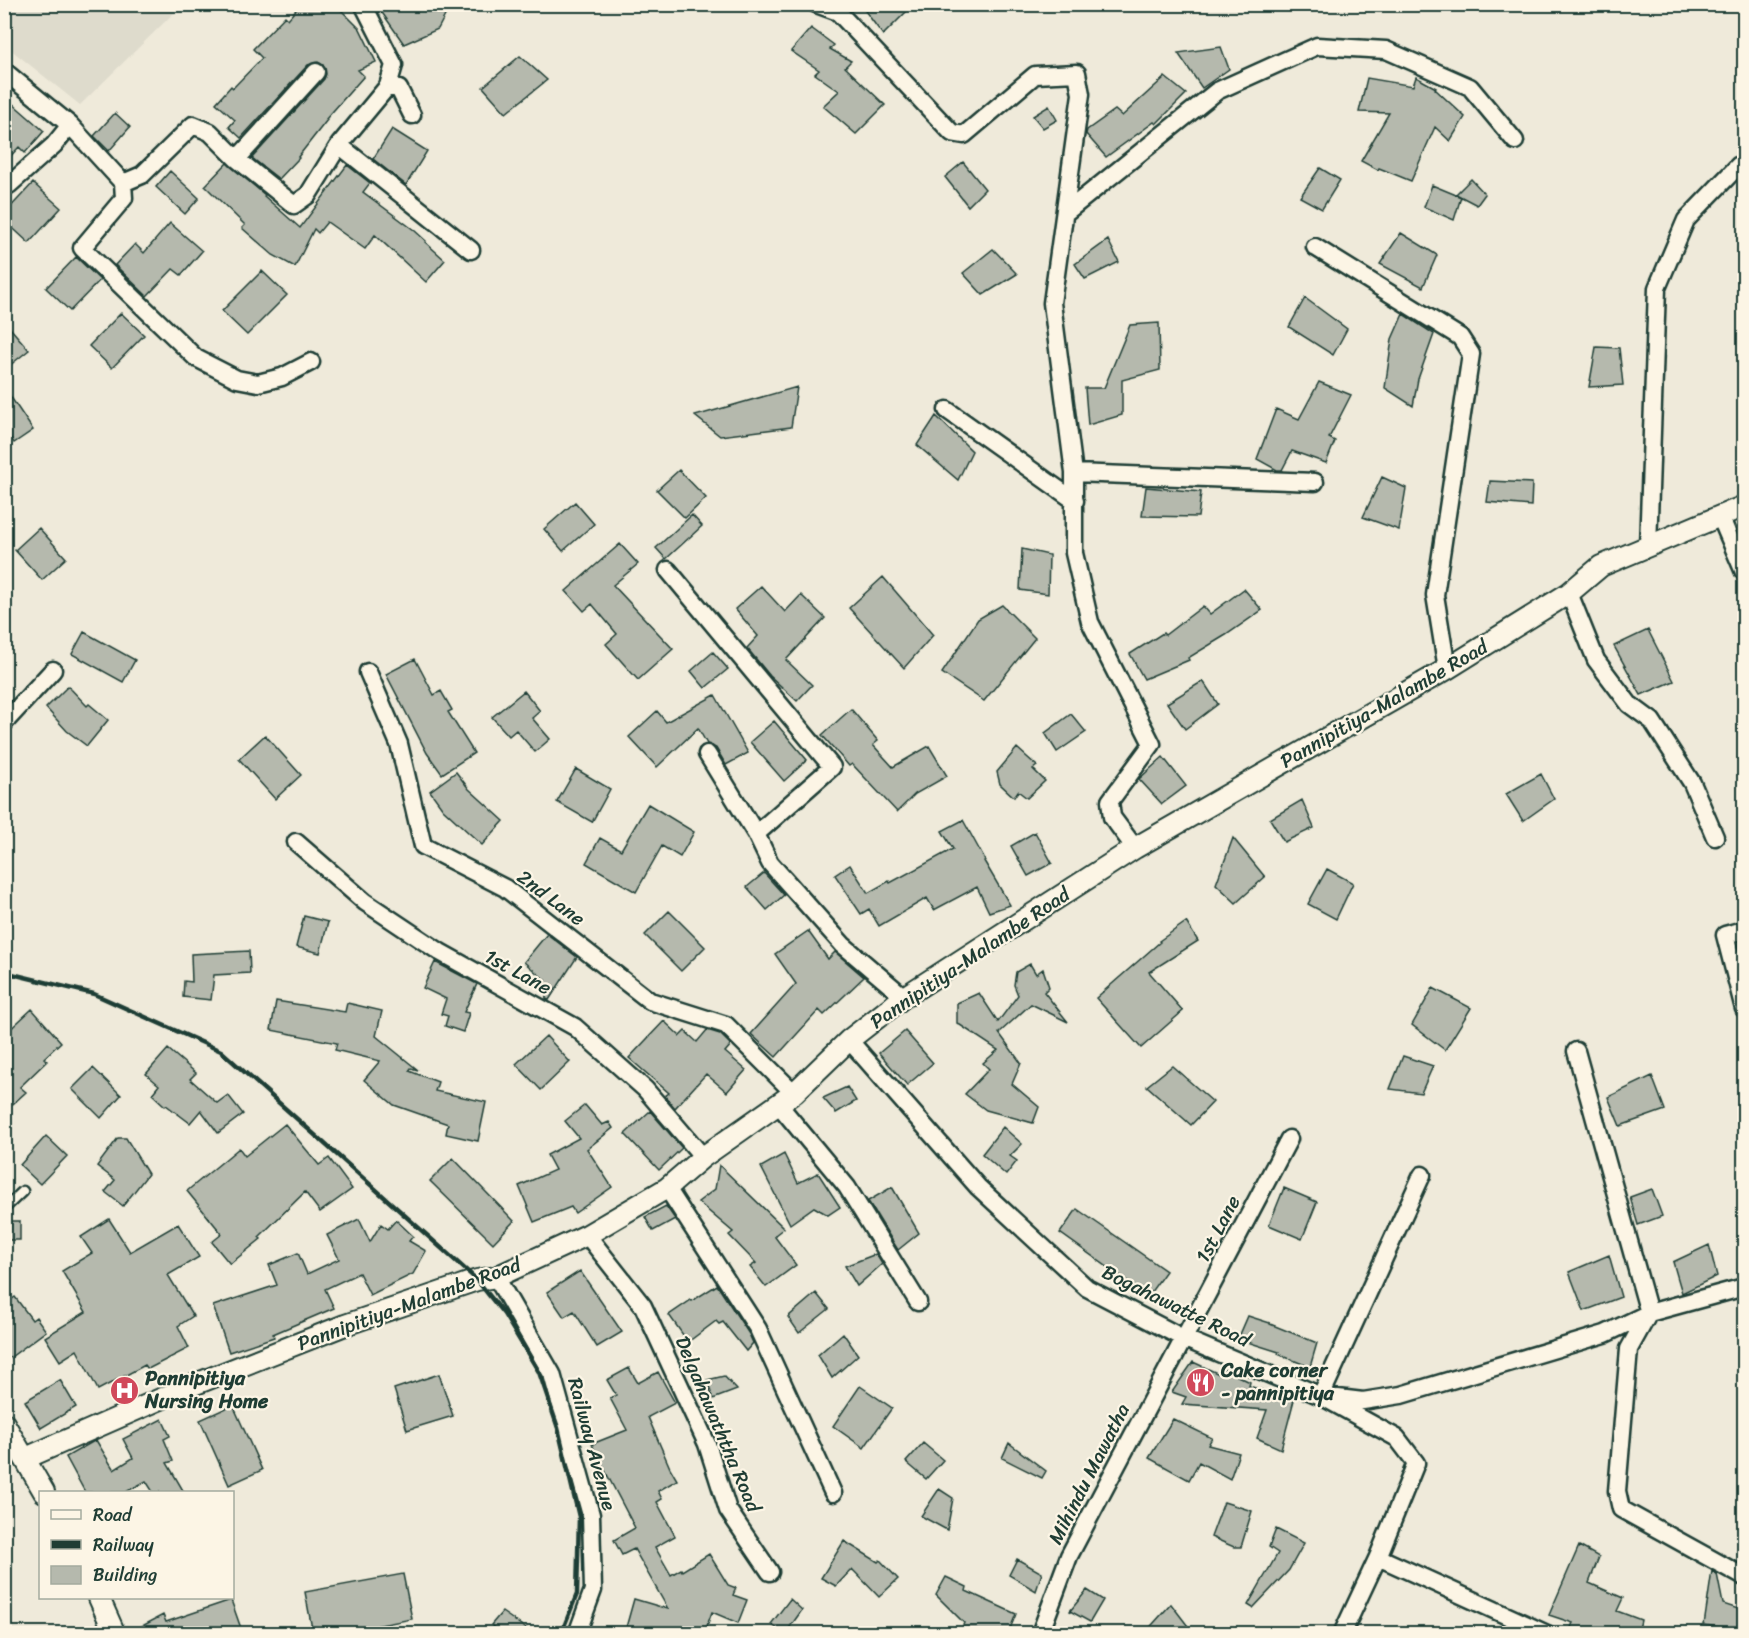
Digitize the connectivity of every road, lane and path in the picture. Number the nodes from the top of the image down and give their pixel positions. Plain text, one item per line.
1 (363, 4) edge
2 (816, 4) edge
3 (4, 71) edge
4 (316, 72) dead end
5 (388, 86) junction
6 (412, 115) dead end
7 (70, 125) junction
8 (1515, 141) dead end
9 (339, 145) junction
10 (237, 159) junction
11 (1739, 165) dead end
12 (123, 183) junction
13 (9, 185) dead end
14 (1065, 213) junction
15 (1315, 247) dead end
16 (471, 250) dead end
17 (311, 362) dead end
18 (947, 410) dead end
19 (1074, 473) junction
20 (1315, 482) dead end
21 (1075, 501) junction
22 (1744, 506) edge
23 (1720, 516) junction
24 (1648, 547) junction
25 (668, 570) dead end
26 (1744, 572) edge
27 (1569, 593) junction
28 (1447, 669) junction
29 (53, 670) dead end
30 (368, 672) dead end
31 (4, 723) edge
32 (707, 754) dead end
33 (756, 834) junction
34 (1715, 837) dead end
35 (296, 842) dead end
36 (1136, 848) junction
37 (1744, 930) edge
38 (904, 997) junction
39 (1744, 1009) edge
40 (849, 1040) junction
41 (1576, 1051) dead end
42 (787, 1099) junction
43 (1289, 1139) dead end
44 (703, 1157) junction
45 (1422, 1175) dead end
46 (667, 1188) junction
47 (23, 1191) dead end
48 (4, 1209) edge
49 (587, 1235) junction
50 (496, 1277) junction
51 (1744, 1287) edge
52 (918, 1302) dead end
53 (1649, 1313) junction
54 (1183, 1338) junction
55 (1321, 1396) junction
56 (4, 1423) edge
57 (26, 1458) junction
58 (43, 1491) edge
59 (833, 1493) dead end
60 (1378, 1557) junction
61 (770, 1572) dead end
62 (1744, 1577) edge
63 (99, 1599) edge
64 (577, 1633) edge
65 (115, 1634) edge
66 (1040, 1634) edge
67 (1342, 1634) edge
68 (1547, 1634) edge

1 - 5 street
2 - 14 street
3 - 7 street
4 - 10 street
5 - 6 street
5 - 9 street
7 - 12 street
7 - 13 street
8 - 14 street
9 - 10 street
9 - 16 street
10 - 12 street
11 - 24 street
12 - 17 street
14 - 19 street
15 - 28 street
18 - 21 street
19 - 20 street
19 - 21 street
21 - 36 street
22 - 23 street, Pannipitiya-Malambe Road
23 - 24 street, Pannipitiya-Malambe Road
23 - 26 street
24 - 27 street, Pannipitiya-Malambe Road
25 - 33 street
27 - 28 street, Pannipitiya-Malambe Road
27 - 34 street
28 - 36 street, Pannipitiya-Malambe Road
29 - 31 street
30 - 42 street, 2nd Lane
32 - 33 street
33 - 38 street
35 - 44 street, 1st Lane
36 - 38 street, Pannipitiya-Malambe Road
37 - 39 street
38 - 40 street, Pannipitiya-Malambe Road
40 - 42 street, Pannipitiya-Malambe Road
40 - 54 street, Bogahawatte Road
41 - 53 street
42 - 44 street, Pannipitiya-Malambe Road
42 - 52 street, 2nd Lane
43 - 54 street, 1st Lane
44 - 46 street, Pannipitiya-Malambe Road
45 - 55 street
46 - 49 street, Pannipitiya-Malambe Road
46 - 59 street
47 - 48 lane
49 - 50 street, Pannipitiya-Malambe Road
49 - 61 street, Delgahawaththa Road
50 - 57 street, Pannipitiya-Malambe Road
50 - 64 street, Railway Avenue
51 - 53 street, Bogahawatte Road
53 - 55 street, Bogahawatte Road
53 - 62 street
54 - 55 street, Bogahawatte Road
54 - 66 street, Mihindu Mawatha
55 - 60 street
56 - 57 street
57 - 58 street
60 - 67 street
60 - 68 street
63 - 65 street

